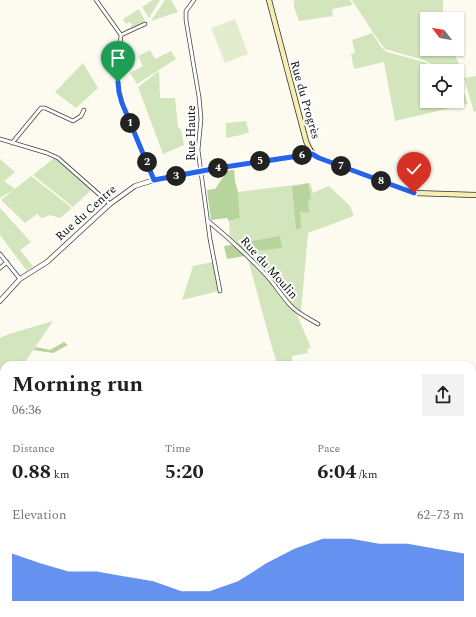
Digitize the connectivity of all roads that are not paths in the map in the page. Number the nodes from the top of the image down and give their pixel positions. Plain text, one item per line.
1 (96, 0) edge
2 (194, 0) edge
3 (269, 0) edge
4 (145, 24) dead end
5 (121, 35) junction
6 (84, 110) dead end
7 (0, 139) edge
8 (12, 143) junction
9 (312, 154) junction
10 (201, 171) junction
11 (154, 180) junction
12 (476, 194) edge
13 (110, 204) junction
14 (208, 221) junction
15 (0, 254) edge
16 (7, 262) junction
17 (0, 268) edge
18 (20, 279) junction
19 (220, 291) dead end
20 (0, 301) edge
21 (318, 324) dead end

1 - 5 street
2 - 10 street, Rue Haute
3 - 9 main road, Rue du Progrès
4 - 5 street
5 - 11 street
6 - 8 street
7 - 8 street
8 - 13 street
9 - 10 street, Rue du Centre
9 - 12 main road, Rue du Progrès
10 - 11 street, Rue du Centre
10 - 14 street, Rue Haute
11 - 13 street, Rue du Centre
13 - 18 street, Rue du Centre
14 - 19 street, Rue Haute
14 - 21 street, Rue du Moulin
15 - 16 street
16 - 17 street
16 - 18 street
18 - 20 street, Rue du Centre

